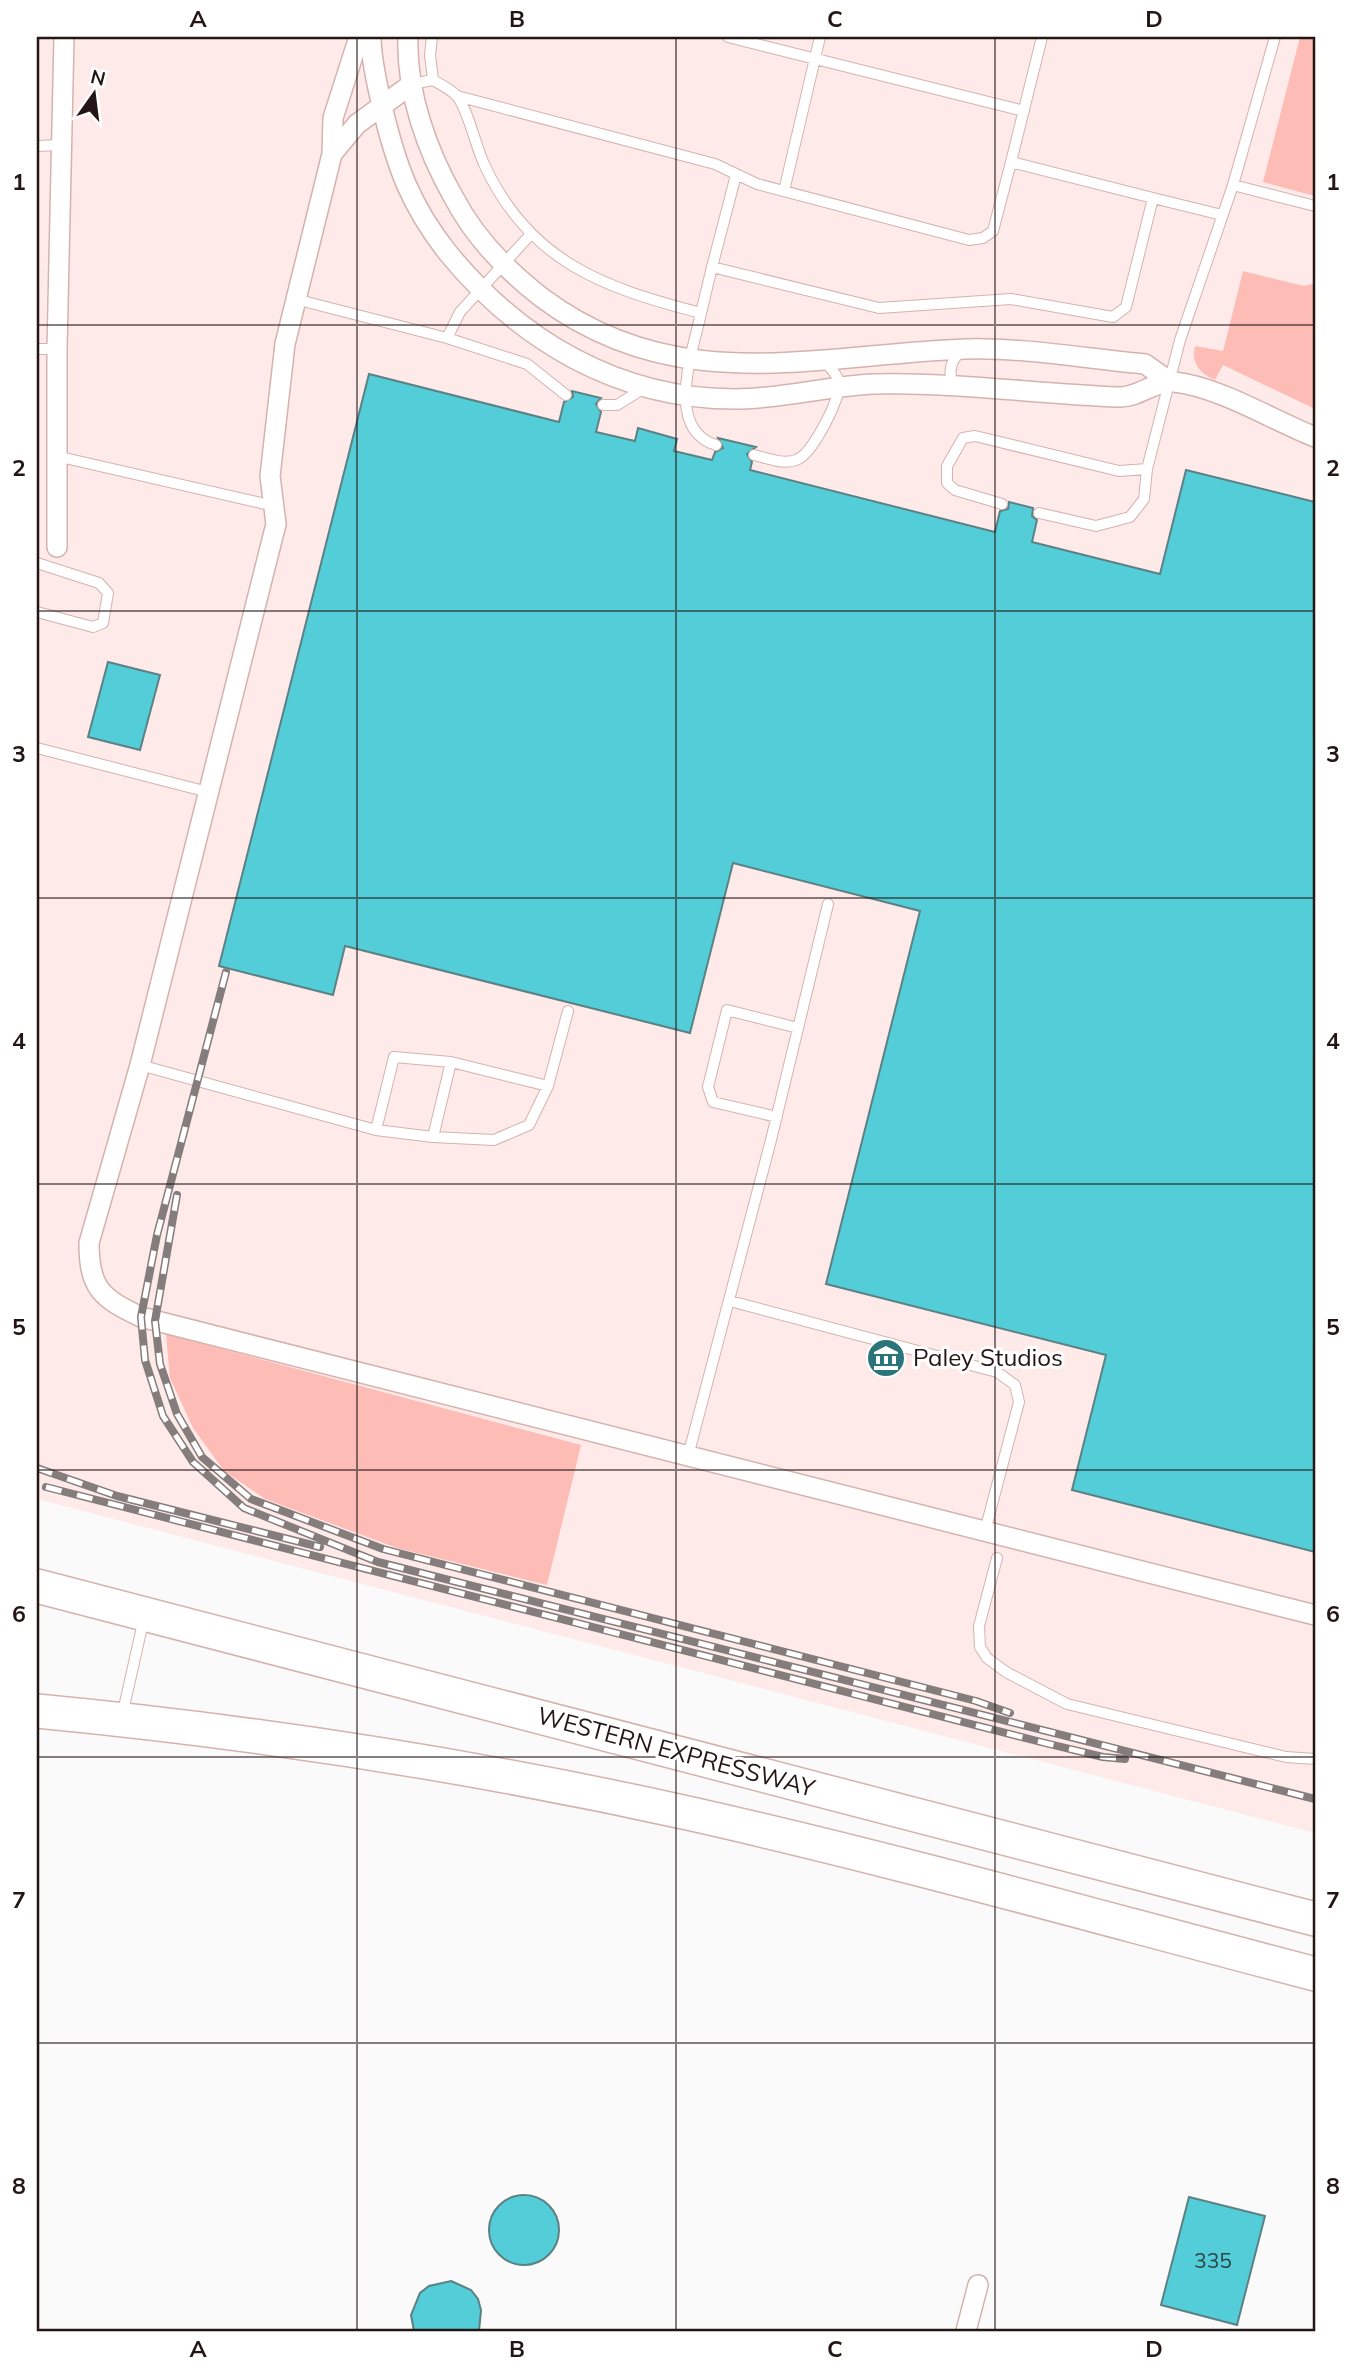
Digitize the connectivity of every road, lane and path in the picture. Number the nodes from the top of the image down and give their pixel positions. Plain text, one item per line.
1 (64, 37) edge
2 (359, 37) edge
3 (371, 37) edge
4 (408, 37) edge
5 (432, 37) edge
6 (728, 37) edge
7 (820, 37) edge
8 (1042, 37) edge
9 (1275, 37) edge
10 (815, 58) junction
11 (433, 80) junction
12 (412, 84) junction
13 (457, 96) junction
14 (382, 106) junction
15 (1024, 111) junction
16 (60, 145) junction
17 (37, 146) edge
18 (332, 155) junction
19 (1011, 162) junction
20 (736, 174) junction
21 (1233, 185) junction
22 (784, 191) junction
23 (1153, 198) junction
24 (1315, 206) edge
25 (1222, 215) junction
26 (530, 234) junction
27 (502, 264) junction
28 (712, 267) junction
29 (479, 290) junction
30 (295, 299) junction
31 (701, 313) junction
32 (447, 338) junction
33 (37, 349) edge
34 (57, 349) junction
35 (963, 349) junction
36 (822, 360) junction
37 (691, 361) junction
38 (1169, 382) junction
39 (952, 384) junction
40 (646, 387) junction
41 (839, 387) junction
42 (566, 395) dead end
43 (686, 396) junction
44 (603, 405) dead end
45 (1315, 437) edge
46 (716, 445) dead end
47 (754, 455) dead end
48 (56, 456) junction
49 (1147, 470) junction
50 (1002, 504) dead end
51 (274, 506) junction
52 (1039, 513) dead end
53 (57, 547) joint
54 (37, 563) edge
55 (54, 569) junction
56 (37, 612) edge
57 (37, 748) edge
58 (208, 792) junction
59 (828, 904) dead end
60 (568, 1011) dead end
61 (798, 1028) junction
62 (451, 1062) junction
63 (140, 1065) junction
64 (548, 1086) junction
65 (777, 1117) junction
66 (376, 1130) junction
67 (433, 1137) junction
68 (730, 1301) junction
69 (688, 1456) junction
70 (985, 1531) junction
71 (997, 1558) dead end
72 (37, 1586) edge
73 (145, 1614) junction
74 (1315, 1615) edge
75 (37, 1711) edge
76 (121, 1719) junction
77 (1315, 1759) edge
78 (1315, 1919) edge
79 (1315, 1974) edge
80 (978, 2285) dead end
81 (966, 2331) edge

1 - 16 street
2 - 18 street
3 - 14 street
4 - 12 street
5 - 11 lane
6 - 10 lane
7 - 10 lane
8 - 15 lane
9 - 21 lane
10 - 15 lane
10 - 22 lane
11 - 12 lane
11 - 13 lane
12 - 14 street
12 - 27 street
13 - 20 lane
13 - 26 lane
14 - 18 street
14 - 29 street
15 - 19 lane
16 - 17 lane
16 - 34 street
18 - 30 street
19 - 22 lane
19 - 23 lane
20 - 22 lane
20 - 28 lane
21 - 24 lane
21 - 25 lane
23 - 25 lane
23 - 28 lane
25 - 38 lane
26 - 27 lane
26 - 31 lane
27 - 29 lane
27 - 37 street
28 - 31 lane
29 - 32 lane
29 - 40 street
30 - 32 lane
30 - 51 street
31 - 37 lane
32 - 42 lane
33 - 34 lane
34 - 48 street
35 - 36 street
35 - 38 street
35 - 39 lane
36 - 37 street
36 - 41 lane
37 - 43 lane
38 - 39 street
38 - 45 street
38 - 49 lane
39 - 41 street
40 - 43 street
40 - 44 lane
41 - 43 street
41 - 47 lane
43 - 46 lane
48 - 51 lane
48 - 53 street
49 - 50 lane
49 - 52 lane
51 - 58 street
53 - 55 lane
54 - 55 lane
55 - 56 lane
57 - 58 lane
58 - 63 street
59 - 61 lane
60 - 64 lane
61 - 65 lane
61 - 65 lane
62 - 64 lane
62 - 66 lane
62 - 67 lane
63 - 66 lane
63 - 69 street
64 - 67 lane
65 - 68 lane
66 - 67 lane
68 - 69 lane
68 - 70 lane
69 - 70 street
70 - 74 street
71 - 77 lane
72 - 73 highway, WESTERN EXPRESSWAY
73 - 76 lane
73 - 78 highway, WESTERN EXPRESSWAY
75 - 76 highway
76 - 79 highway
80 - 81 street

